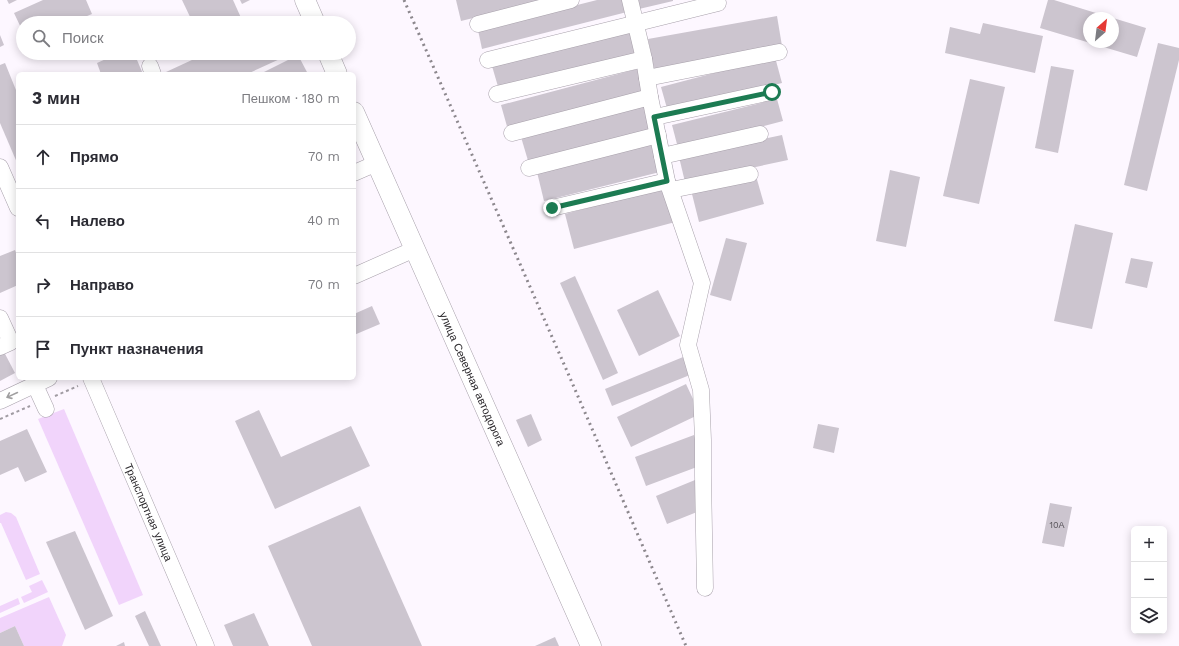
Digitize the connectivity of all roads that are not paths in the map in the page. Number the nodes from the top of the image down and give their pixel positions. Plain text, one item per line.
1 (305, 0) edge
2 (571, 0) edge
3 (630, 0) edge
4 (718, 2) dead end
5 (312, 16) edge
6 (636, 23) junction
7 (478, 24) dead end
8 (779, 52) dead end
9 (644, 59) junction
10 (331, 60) edge
11 (488, 60) dead end
12 (336, 72) edge
13 (647, 78) junction
14 (772, 92) dead end
15 (497, 94) dead end
16 (650, 97) junction
17 (356, 116) edge
18 (654, 117) junction
19 (512, 133) dead end
20 (760, 134) dead end
21 (658, 135) junction
22 (662, 156) junction
23 (377, 163) junction
24 (0, 167) edge
25 (529, 168) dead end
26 (356, 172) edge
27 (750, 174) dead end
28 (669, 185) junction
29 (16, 203) edge
30 (552, 208) dead end
31 (415, 249) junction
32 (356, 275) edge
33 (0, 318) edge
34 (0, 347) edge
35 (93, 380) edge
36 (42, 381) edge
37 (0, 401) edge
38 (46, 409) dead end
39 (705, 588) dead end
40 (206, 646) edge
41 (591, 646) edge

1 - 5 main road
2 - 7 street
3 - 6 street
4 - 6 street
6 - 9 street
6 - 11 street
8 - 13 street
9 - 13 street
9 - 15 street
10 - 12 main road
13 - 16 street
14 - 18 street
16 - 18 street
16 - 19 street
17 - 23 main road, улица Северная автодорога
18 - 21 street
20 - 22 street
21 - 22 street
21 - 25 street
22 - 28 street
23 - 26 street
23 - 31 main road, улица Северная автодорога
24 - 29 street
27 - 28 street
28 - 30 street
28 - 39 street
31 - 32 street
31 - 41 main road, улица Северная автодорога
33 - 34 street
35 - 40 street, Транспортная улица
36 -> 37 street
36 - 38 street

